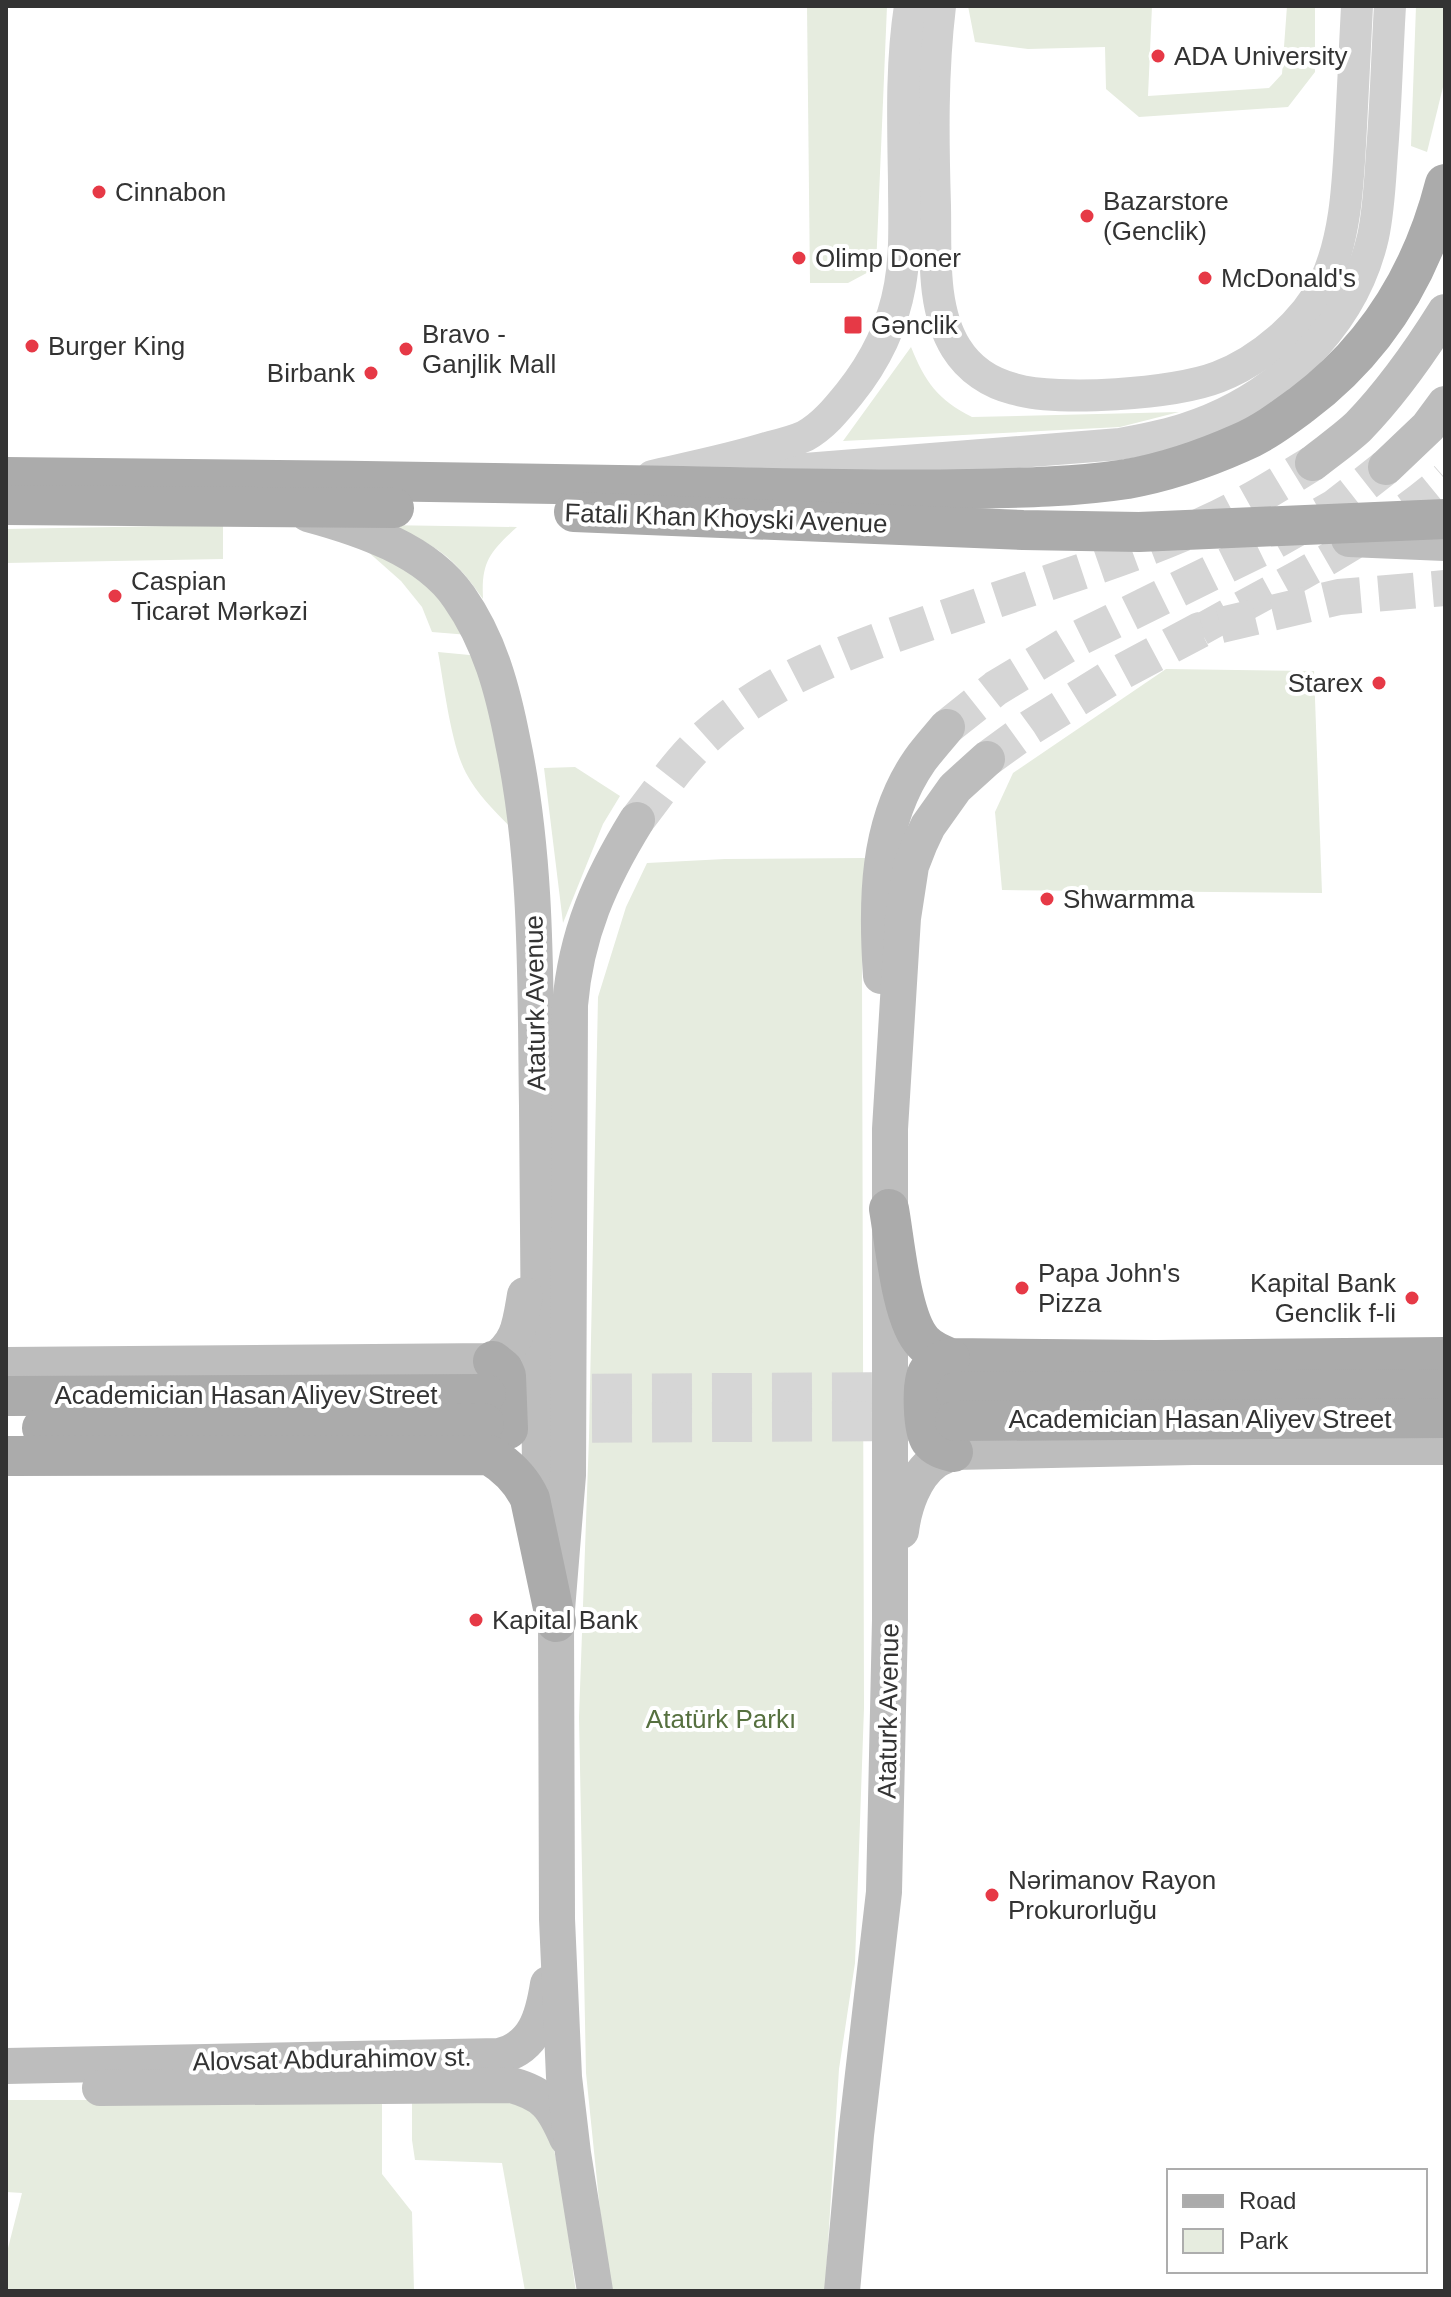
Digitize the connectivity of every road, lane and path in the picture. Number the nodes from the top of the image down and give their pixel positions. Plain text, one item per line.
1 (910, 6) edge
2 (940, 6) edge
3 (1357, 6) edge
4 (1390, 6) edge
5 (1445, 184) edge
6 (1445, 312) edge
7 (1445, 404) edge
8 (1313, 463) tunnel mouth
9 (1386, 467) tunnel mouth
10 (6, 477) edge
11 (610, 485) junction
12 (6, 505) edge
13 (283, 507) junction
14 (1445, 519) edge
15 (1139, 532) junction
16 (1445, 543) edge
17 (947, 727) tunnel mouth
18 (987, 759) tunnel mouth
19 (637, 820) tunnel mouth
20 (890, 1129) junction
21 (889, 1209) junction
22 (538, 1223) junction
23 (1445, 1357) edge
24 (6, 1365) edge
25 (1445, 1389) edge
26 (6, 1396) edge
27 (953, 1406) junction
28 (488, 1408) junction
29 (1445, 1418) edge
30 (6, 1428) edge
31 (1445, 1447) edge
32 (6, 1456) edge
33 (890, 1620) junction
34 (556, 1622) junction
35 (557, 1919) junction
36 (6, 2066) edge
37 (6, 2088) edge
38 (573, 2153) junction
39 (595, 2291) edge
40 (842, 2291) edge

1 - 11 street
2 - 3 street
4 - 11 street
5 - 11 main road, Fatali Khan Khoyski Avenue
6 - 8 main road
7 - 9 main road
10 - 11 main road, Fatali Khan Khoyski Avenue
12 - 13 main road, Fatali Khan Khoyski Avenue
13 - 15 main road, Fatali Khan Khoyski Avenue
13 - 22 main road, Ataturk Avenue
14 - 15 main road, Fatali Khan Khoyski Avenue
15 - 16 main road
17 - 20 main road, Ataturk Avenue
18 - 20 main road, Ataturk Avenue
19 - 34 main road, Ataturk Avenue
20 - 21 main road, Ataturk Avenue
21 - 27 main road
21 - 33 main road, Ataturk Avenue
22 - 28 main road
22 - 34 main road, Ataturk Avenue
23 - 27 main road
24 - 28 main road
25 - 27 main road, Academician Hasan Aliyev Street
26 - 28 main road, Academician Hasan Aliyev Street
27 - 29 main road, Academician Hasan Aliyev Street
27 - 31 main road
27 - 33 main road
28 - 30 main road, Academician Hasan Aliyev Street
28 - 32 main road
28 - 34 main road
33 - 40 main road, Ataturk Avenue
34 - 35 main road, Ataturk Avenue
35 - 36 main road, Alovsat Abdurahimov st.
35 - 38 main road, Ataturk Avenue
37 - 38 main road, Alovsat Abdurahimov st.
38 - 39 main road, Ataturk Avenue

